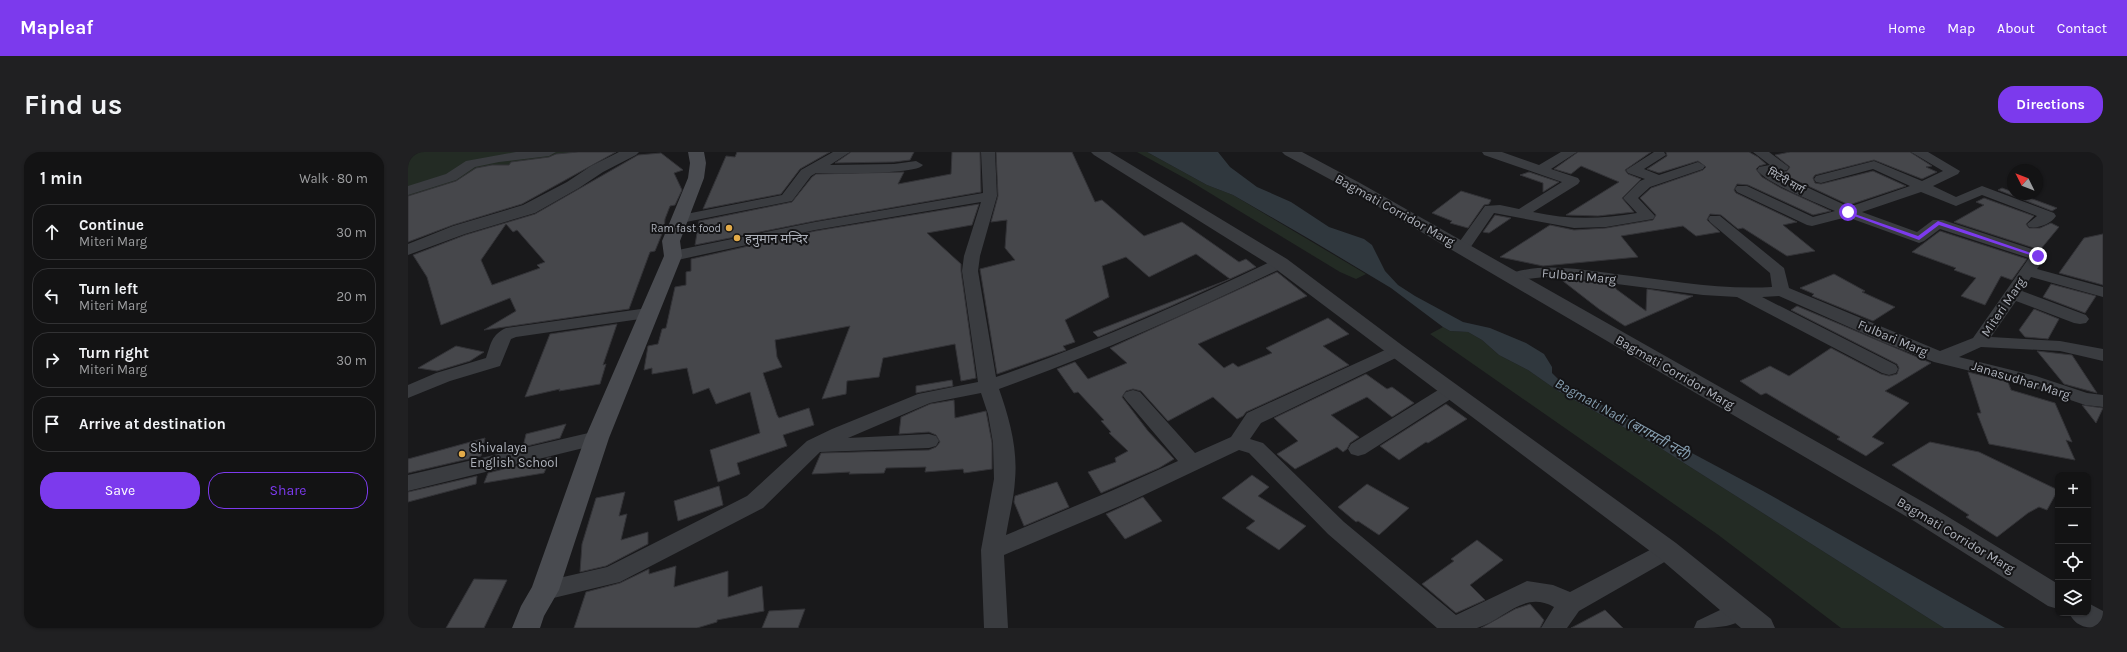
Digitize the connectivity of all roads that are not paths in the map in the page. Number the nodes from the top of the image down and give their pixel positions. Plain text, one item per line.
1 (549, 152) edge
2 (631, 152) edge
3 (696, 152) edge
4 (844, 152) edge
5 (988, 152) edge
6 (1099, 152) edge
7 (1291, 152) edge
8 (1489, 152) edge
9 (1570, 152) edge
10 (1760, 152) edge
11 (1918, 152) edge
12 (1659, 155) dead end
13 (916, 165) dead end
14 (1698, 166) dead end
15 (814, 169) junction
16 (1540, 170) junction
17 (1660, 180) junction
18 (1833, 185) dead end
19 (1921, 187) junction
20 (1742, 189) dead end
21 (408, 192) edge
22 (990, 196) junction
23 (1848, 212) junction
24 (1522, 213) junction
25 (681, 219) junction
26 (1715, 219) dead end
27 (2034, 224) dead end
28 (1463, 248) junction
29 (408, 250) edge
30 (673, 256) junction
31 (1280, 263) junction
32 (2026, 271) junction
33 (1517, 281) junction
34 (1781, 291) junction
35 (1740, 292) junction
36 (2103, 292) edge
37 (2011, 293) junction
38 (648, 313) junction
39 (2080, 319) dead end
40 (1979, 342) junction
41 (1396, 351) junction
42 (2103, 355) edge
43 (1940, 358) junction
44 (1889, 369) dead end
45 (988, 386) junction
46 (1450, 391) junction
47 (408, 392) edge
48 (1133, 396) dead end
49 (2103, 401) edge
50 (597, 438) junction
51 (929, 441) dead end
52 (1238, 442) junction
53 (814, 446) junction
54 (1358, 450) dead end
55 (1191, 462) junction
56 (408, 483) edge
57 (992, 550) junction
58 (1667, 550) junction
59 (545, 590) junction
60 (2055, 596) edge
61 (1570, 604) junction
62 (1739, 611) junction
63 (2088, 616) edge
64 (2103, 626) edge
65 (526, 628) edge
66 (996, 628) edge
67 (1454, 628) edge
68 (1553, 628) edge
69 (1706, 628) edge
70 (1761, 628) edge

1 - 21 street
2 - 29 street
3 - 25 main road
4 - 15 street
5 - 22 street
6 - 31 street
7 - 28 street, Bagmati Corridor Marg
8 - 16 street
9 - 16 street
10 - 23 street, मिटेरी मार्ग
11 - 19 street
12 - 17 street
13 - 15 street
14 - 17 street
15 - 25 street
16 - 24 street
17 - 24 street
18 - 19 street
19 - 23 street
19 - 27 street
20 - 23 street
22 - 30 street
22 - 45 street
23 - 32 street, Miteri Marg
24 - 28 street
25 - 30 main road
26 - 34 street
28 - 33 street, Bagmati Corridor Marg
30 - 38 main road
31 - 41 street
31 - 45 street
32 - 36 street, Miteri Marg
32 - 37 street, Miteri Marg
33 - 35 street, Fulbari Marg
33 - 60 street, Bagmati Corridor Marg
34 - 35 street, Fulbari Marg
34 - 43 street, Fulbari Marg
35 - 44 street, Fulbari Marg
37 - 39 street
37 - 40 street, Miteri Marg
38 - 47 street
38 - 50 main road
40 - 42 street, Fulbari Marg
40 - 43 street, Fulbari Marg
41 - 46 street
41 - 52 street
43 - 49 street, Janasudhar Marg
45 - 53 street
45 - 57 street
46 - 54 street
46 - 58 street
48 - 55 street
50 - 56 street
50 - 59 main road
51 - 53 street
52 - 55 street
52 - 67 street
53 - 59 street
55 - 57 street
57 - 66 street
58 - 61 street
58 - 62 street
59 - 65 main road
61 - 67 street
61 - 68 street
62 - 69 street
62 - 70 street
63 - 64 street

